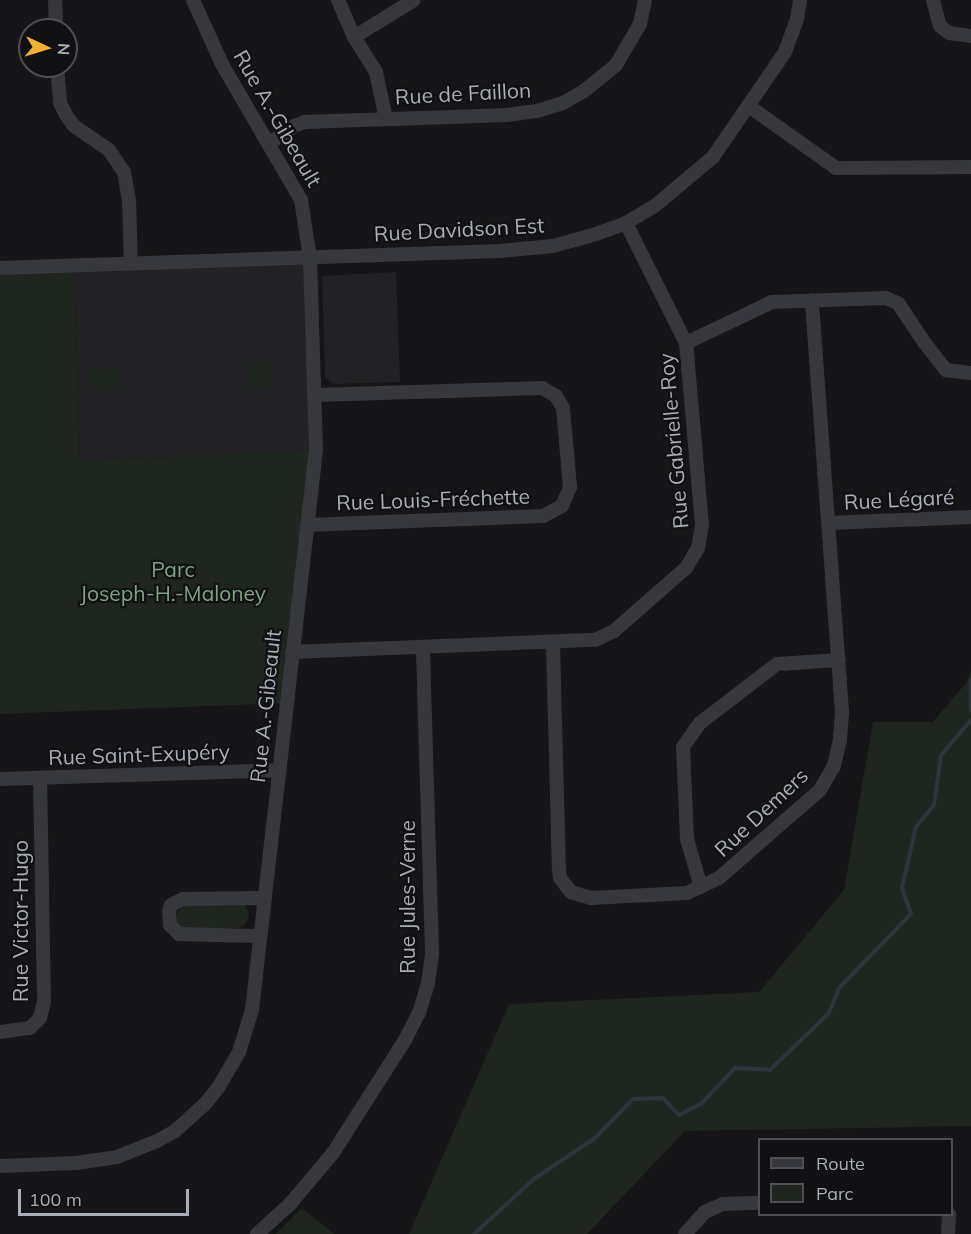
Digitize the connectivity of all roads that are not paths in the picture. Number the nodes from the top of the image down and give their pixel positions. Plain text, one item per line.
1 (55, 0) edge
2 (193, 0) edge
3 (338, 0) edge
4 (414, 0) edge
5 (645, 0) edge
6 (800, 0) edge
7 (933, 0) edge
8 (56, 18) edge
9 (971, 36) edge
10 (354, 37) junction
11 (58, 78) edge
12 (750, 107) junction
13 (386, 119) junction
14 (270, 143) junction
15 (971, 167) edge
16 (627, 223) junction
17 (310, 258) junction
18 (131, 264) junction
19 (0, 268) edge
20 (812, 300) junction
21 (686, 343) junction
22 (971, 373) edge
23 (316, 395) junction
24 (971, 517) edge
25 (829, 523) junction
26 (307, 525) junction
27 (553, 644) junction
28 (423, 648) junction
29 (292, 652) junction
30 (839, 660) junction
31 (279, 770) junction
32 (40, 778) junction
33 (0, 779) edge
34 (701, 887) junction
35 (264, 898) junction
36 (261, 936) junction
37 (0, 1032) edge
38 (0, 1166) edge
39 (758, 1203) edge
40 (949, 1216) edge
41 (257, 1234) edge
42 (685, 1234) edge
43 (948, 1234) edge

1 - 8 street
2 - 14 street, Rue A.-Gibeault
3 - 10 street
4 - 10 street
5 - 13 street, Rue de Faillon
6 - 12 street, Rue Davidson Est
7 - 9 street
10 - 13 street
11 - 18 street
12 - 15 street
12 - 16 street, Rue Davidson Est
13 - 14 street, Rue de Faillon
14 - 17 street, Rue A.-Gibeault
16 - 17 street, Rue Davidson Est
16 - 21 street, Rue Gabrielle-Roy
17 - 18 street, Rue Davidson Est
17 - 23 street, Rue A.-Gibeault
18 - 19 street, Rue Davidson Est
20 - 21 street
20 - 22 street
20 - 25 street, Rue Demers
21 - 27 street, Rue Gabrielle-Roy
23 - 26 street, Rue A.-Gibeault
23 - 26 street, Rue Louis-Fréchette
24 - 25 street, Rue Légaré
25 - 30 street, Rue Demers
26 - 29 street, Rue A.-Gibeault
27 - 28 street, Rue Gabrielle-Roy
27 - 34 street, Rue Demers
28 - 29 street, Rue Gabrielle-Roy
28 - 41 street, Rue Jules-Verne
29 - 31 street, Rue A.-Gibeault
30 - 34 street, Rue Demers
30 - 34 street
31 - 32 street, Rue Saint-Exupéry
31 - 35 street, Rue A.-Gibeault
32 - 33 street, Rue Saint-Exupéry
32 - 37 street, Rue Victor-Hugo
35 - 36 street, Rue A.-Gibeault
35 - 36 street
36 - 38 street, Rue A.-Gibeault
39 - 42 street
40 - 43 street

